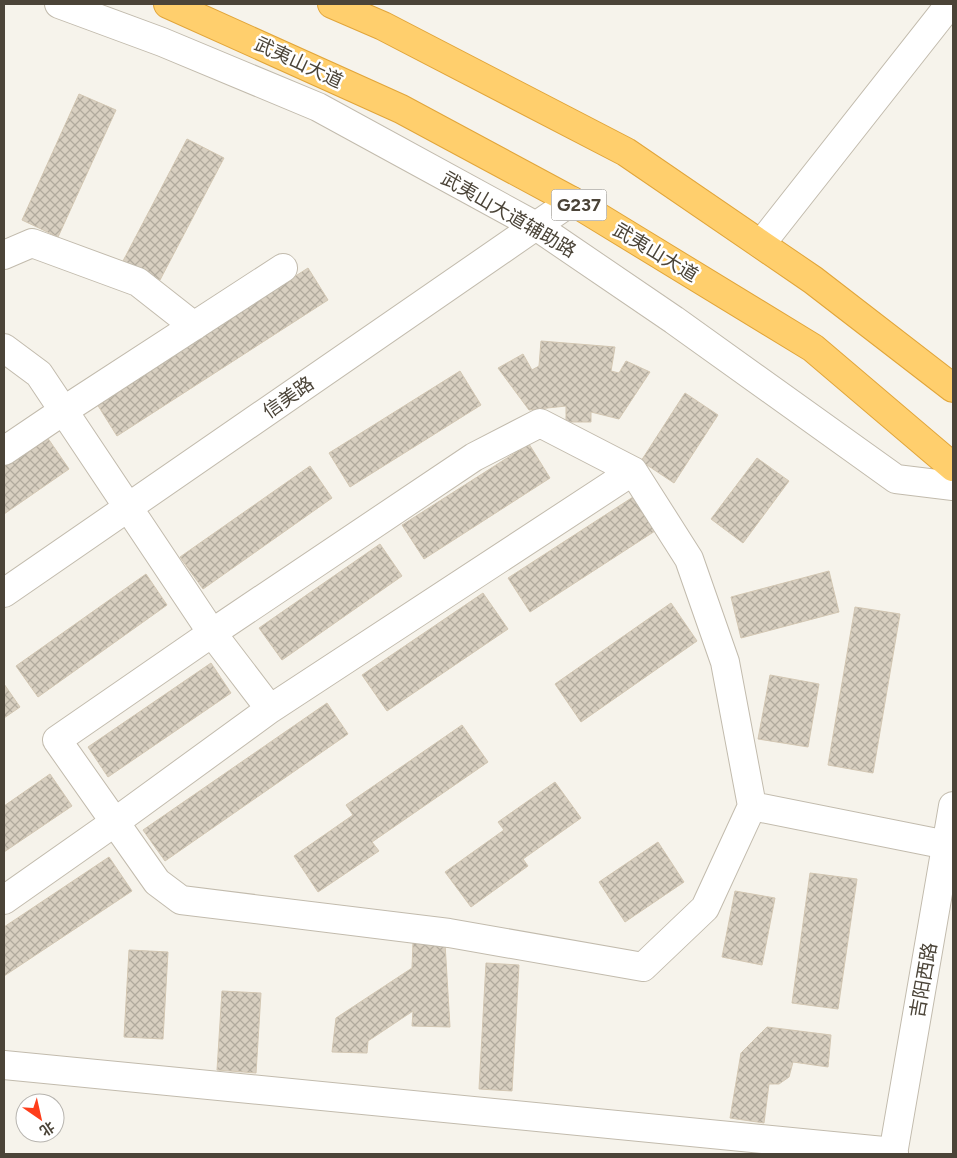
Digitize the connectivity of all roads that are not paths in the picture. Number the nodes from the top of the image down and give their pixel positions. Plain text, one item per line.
1 (59, 4) edge
2 (168, 4) edge
3 (332, 4) edge
4 (950, 4) edge
5 (572, 201) junction
6 (536, 226) junction
7 (761, 244) junction
8 (4, 254) edge
9 (283, 268) dead end
10 (194, 326) junction
11 (4, 348) edge
12 (953, 388) edge
13 (63, 411) junction
14 (4, 451) edge
15 (953, 467) edge
16 (633, 471) junction
17 (953, 486) edge
18 (127, 508) junction
19 (4, 593) edge
20 (212, 633) junction
21 (270, 709) junction
22 (752, 806) junction
23 (953, 806) edge
24 (115, 822) junction
25 (946, 845) junction
26 (4, 900) edge
27 (4, 1065) edge
28 (893, 1153) edge

1 - 6 street, 武夷山大道辅助路
2 - 5 highway, 武夷山大道 / G237
3 - 7 highway
4 - 7 street
5 - 6 street, 信美路
5 - 15 highway, 武夷山大道 / G237
6 - 17 street, 武夷山大道辅助路
6 - 18 street, 信美路
7 - 12 highway
8 - 10 street
9 - 10 street
10 - 13 street
11 - 13 street
13 - 14 street
13 - 18 street
16 - 20 street
16 - 21 street
16 - 22 street
18 - 19 street, 信美路
18 - 20 street
20 - 21 street
20 - 24 street
21 - 24 street
22 - 24 street
22 - 25 street
23 - 25 street, 吉阳西路
24 - 26 street
25 - 28 street, 吉阳西路
27 - 28 street

